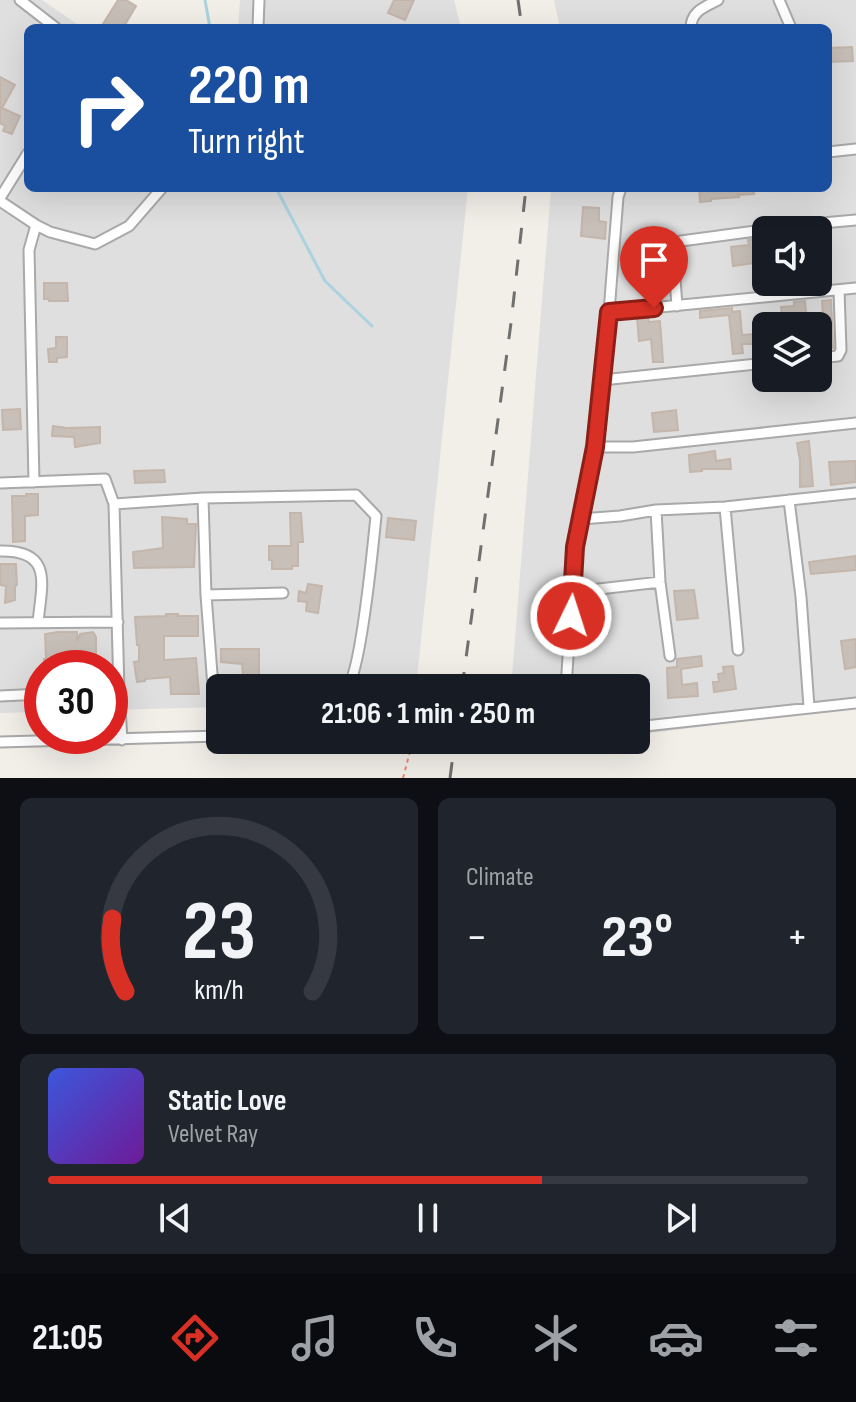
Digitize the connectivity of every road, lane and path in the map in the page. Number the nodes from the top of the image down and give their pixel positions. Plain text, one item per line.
1 (20, 0) edge
2 (259, 0) edge
3 (718, 0) edge
4 (779, 0) edge
5 (51, 24) edge
6 (258, 24) edge
7 (691, 24) edge
8 (789, 24) edge
9 (856, 149) edge
10 (832, 152) edge
11 (24, 160) edge
12 (159, 192) edge
13 (620, 192) edge
14 (0, 199) edge
15 (856, 220) edge
16 (36, 225) junction
17 (856, 288) edge
18 (839, 290) junction
19 (677, 306) junction
20 (609, 312) junction
21 (832, 357) edge
22 (752, 364) edge
23 (602, 380) junction
24 (856, 423) edge
25 (595, 447) junction
26 (34, 482) junction
27 (0, 483) edge
28 (856, 493) edge
29 (203, 498) junction
30 (789, 500) junction
31 (114, 504) junction
32 (725, 507) junction
33 (656, 510) junction
34 (581, 519) junction
35 (0, 551) edge
36 (660, 582) junction
37 (573, 592) junction
38 (283, 593) dead end
39 (206, 595) junction
40 (38, 622) junction
41 (118, 622) junction
42 (0, 623) edge
43 (116, 650) edge
44 (738, 650) dead end
45 (670, 656) dead end
46 (212, 674) edge
47 (354, 674) edge
48 (567, 674) edge
49 (24, 695) edge
50 (0, 696) edge
51 (856, 703) edge
52 (809, 707) junction
53 (650, 725) edge
54 (206, 737) edge
55 (128, 740) edge
56 (0, 742) edge
57 (24, 742) edge
58 (409, 754) edge
59 (403, 778) edge

1 - 5 street
2 - 6 street
3 - 7 street
4 - 8 street
9 - 10 street
11 - 14 street
12 - 16 street
13 - 20 street
14 - 16 street
15 - 19 street
16 - 26 street
17 - 18 street
18 - 19 street
18 - 21 street
19 - 20 street
20 - 23 street
22 - 23 street
23 - 25 street
24 - 25 street
25 - 34 street
26 - 27 street
26 - 31 street
28 - 30 street
29 - 31 street
29 - 39 street
29 - 47 street
30 - 32 street
30 - 52 street
31 - 41 street
32 - 33 street
32 - 44 street
33 - 34 street
33 - 36 street
34 - 37 street
35 - 40 street
36 - 37 street
36 - 45 street
37 - 48 street
38 - 39 street
39 - 46 street
40 - 41 street
40 - 42 street
41 - 43 street
49 - 50 street
51 - 52 street
52 - 53 street
54 - 55 street
56 - 57 street
58 - 59 path

